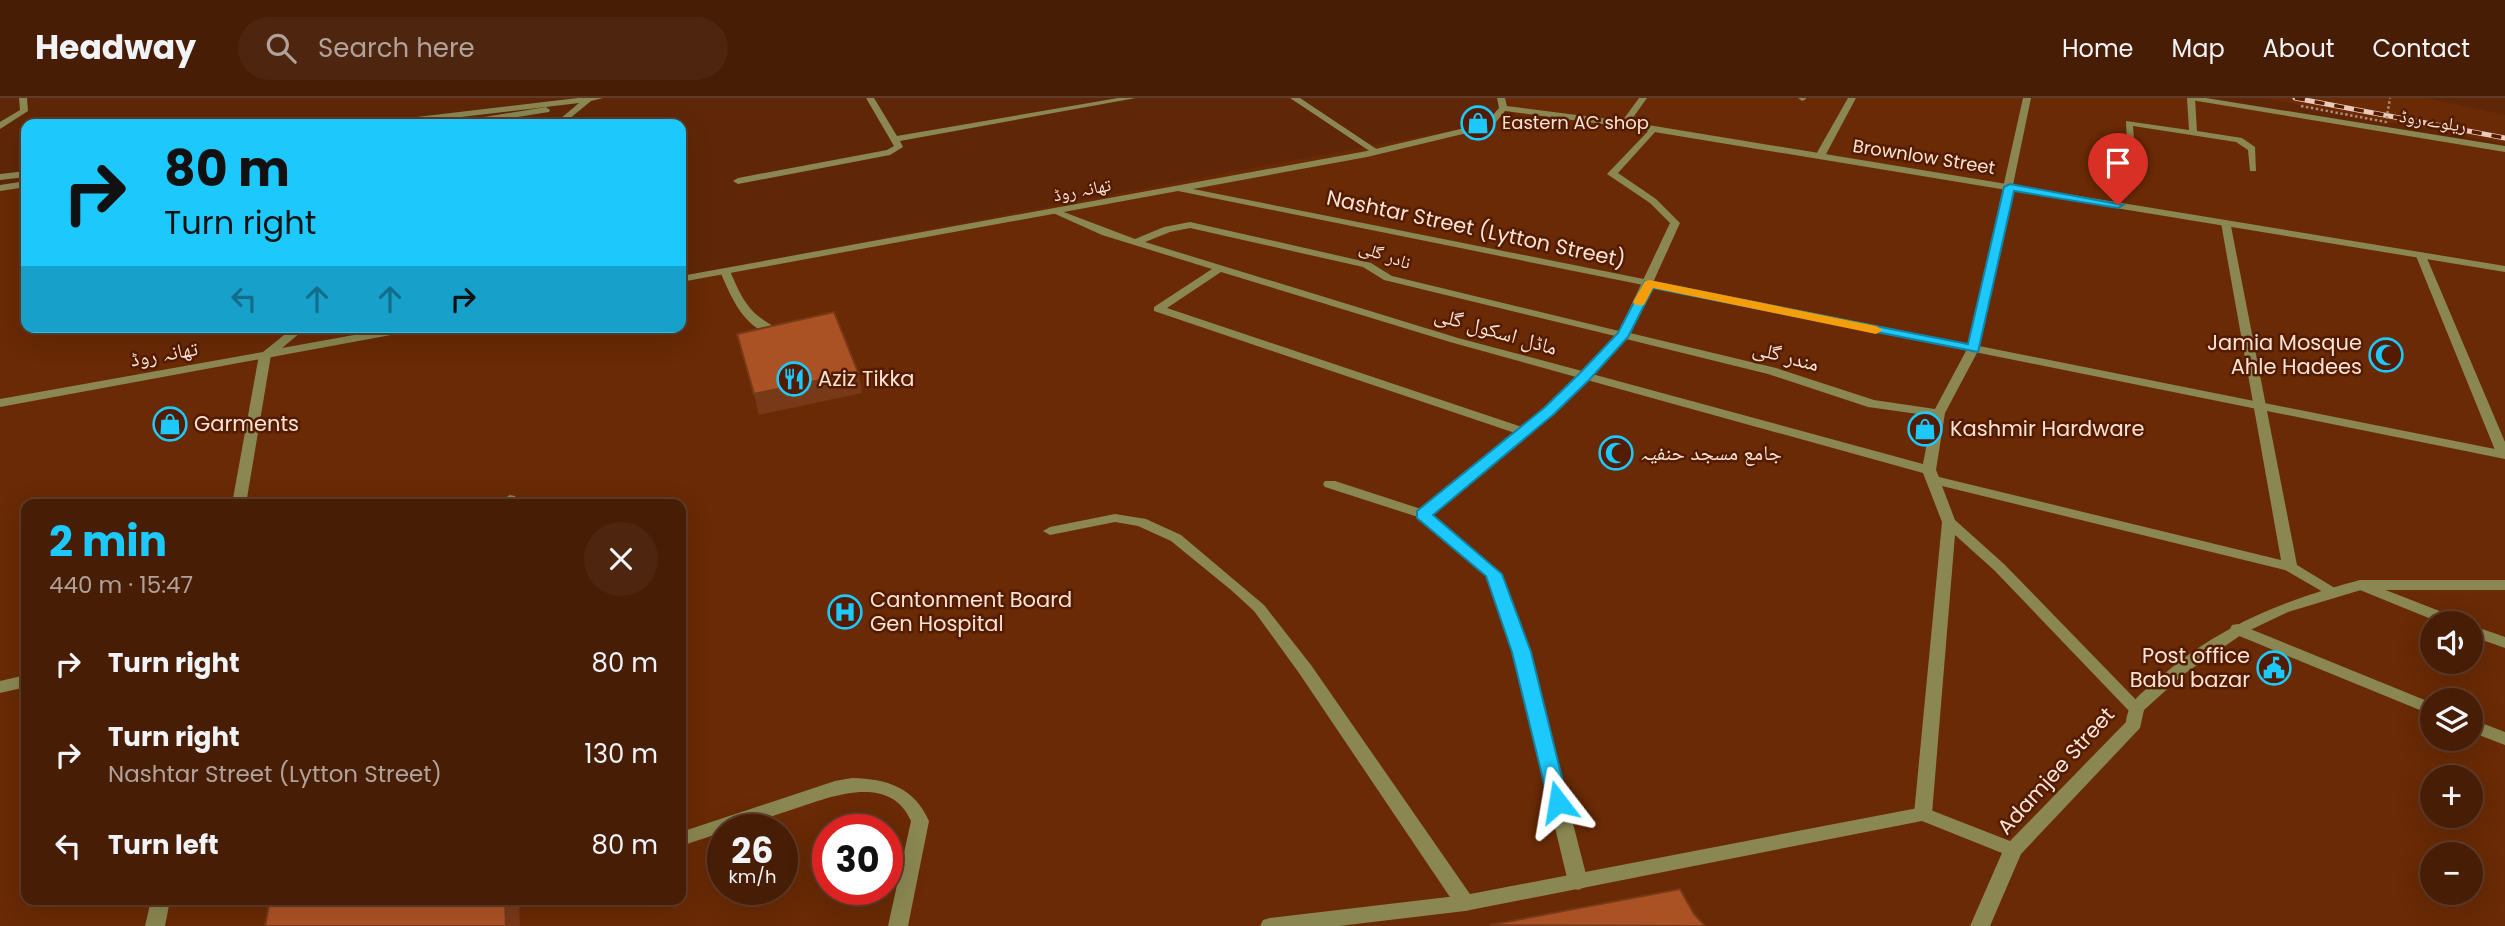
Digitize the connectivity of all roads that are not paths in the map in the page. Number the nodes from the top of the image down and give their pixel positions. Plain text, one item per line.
1 (23, 98) edge
2 (593, 98) edge
3 (870, 98) edge
4 (1132, 98) edge
5 (1294, 98) edge
6 (1643, 98) edge
7 (1852, 98) edge
8 (2027, 98) edge
9 (2191, 98) edge
10 (1502, 103) edge
11 (423, 119) edge
12 (494, 119) edge
13 (565, 119) edge
14 (1623, 124) junction
15 (0, 126) edge
16 (1653, 129) junction
17 (2193, 132) junction
18 (893, 139) junction
19 (2505, 149) edge
20 (1377, 152) junction
21 (1820, 156) junction
22 (2131, 167) dead end
23 (2253, 169) dead end
24 (21, 175) edge
25 (0, 177) edge
26 (738, 181) dead end
27 (21, 185) edge
28 (2010, 187) junction
29 (0, 188) edge
30 (1181, 189) junction
31 (1058, 212) junction
32 (2226, 223) junction
33 (1135, 242) junction
34 (2421, 256) junction
35 (1220, 268) junction
36 (2505, 269) edge
37 (725, 271) junction
38 (686, 278) edge
39 (1649, 284) junction
40 (775, 331) edge
41 (293, 333) edge
42 (385, 333) edge
43 (1623, 335) junction
44 (1973, 349) junction
45 (265, 355) junction
46 (1585, 376) junction
47 (0, 403) edge
48 (2259, 406) junction
49 (1939, 413) junction
50 (1524, 432) junction
51 (2505, 455) edge
52 (1931, 475) junction
53 (1330, 484) dead end
54 (240, 499) edge
55 (1423, 514) junction
56 (1949, 522) junction
57 (1050, 531) dead end
58 (2290, 567) junction
59 (2360, 585) junction
60 (2505, 585) edge
61 (2335, 593) junction
62 (2425, 611) edge
63 (2238, 629) junction
64 (2483, 634) edge
65 (2505, 643) edge
66 (21, 682) edge
67 (0, 687) edge
68 (2420, 704) edge
69 (2136, 708) junction
70 (2483, 730) edge
71 (2505, 739) edge
72 (1923, 814) junction
73 (686, 837) edge
74 (2013, 850) junction
75 (1578, 881) junction
76 (1465, 903) junction
77 (160, 905) edge
78 (155, 926) edge
79 (898, 926) edge
80 (1270, 926) edge
81 (1980, 926) edge

1 - 15 street
2 - 11 street
2 - 12 street
2 - 13 street
3 - 18 street
4 - 18 street
5 - 20 street
6 - 14 street
7 - 21 street
8 - 28 street
9 - 17 street
9 - 19 street, ریلوے روڈ
10 - 14 street, Brownlow Street
10 - 20 street, تھانہ روڈ
14 - 16 street, Brownlow Street
16 - 21 street, Brownlow Street
16 - 39 street
17 - 22 street
17 - 23 street
18 - 26 street
20 - 30 street, تھانہ روڈ
21 - 28 street, Brownlow Street
24 - 25 street
27 - 29 street
28 - 32 street, Brownlow Street
28 - 44 street
30 - 31 street, تھانہ روڈ
30 - 39 street, Nashtar Street (Lytton Street)
31 - 33 street, ماڈل اسکول گلی
31 - 37 street, تھانہ روڈ
32 - 34 street, Brownlow Street
32 - 48 street
33 - 35 street, ماڈل اسکول گلی
33 - 43 street, نادر گلی
34 - 36 street, Brownlow Street
34 - 51 street
35 - 46 street, ماڈل اسکول گلی
35 - 50 street
37 - 38 street, تھانہ روڈ
37 - 40 street
39 - 43 street
39 - 44 street, Nashtar Street (Lytton Street)
41 - 45 street
42 - 45 street, تھانہ روڈ
43 - 46 street
43 - 49 street, مندر گلی
44 - 48 street, Nashtar Street (Lytton Street)
44 - 49 street
45 - 47 street, تھانہ روڈ
45 - 54 street
46 - 50 street
46 - 52 street, ماڈل اسکول گلی
48 - 51 street, Nashtar Street (Lytton Street)
48 - 58 street
49 - 52 street
50 - 55 street
52 - 56 street
52 - 58 street, ماڈل اسکول گلی
53 - 55 street
55 - 75 street
56 - 69 street
56 - 72 street
57 - 76 street
58 - 61 street, ماڈل اسکول گلی
59 - 60 street, Adamjee Street
59 - 61 street, Adamjee Street
59 - 62 street
61 - 63 street, Adamjee Street
63 - 68 street
63 - 69 street, Adamjee Street
64 - 65 street
66 - 67 street
69 - 74 street, Adamjee Street
70 - 71 street
72 - 74 street
72 - 75 street
73 - 79 street
74 - 81 street, Adamjee Street
75 - 76 street
76 - 80 street
77 - 78 street

